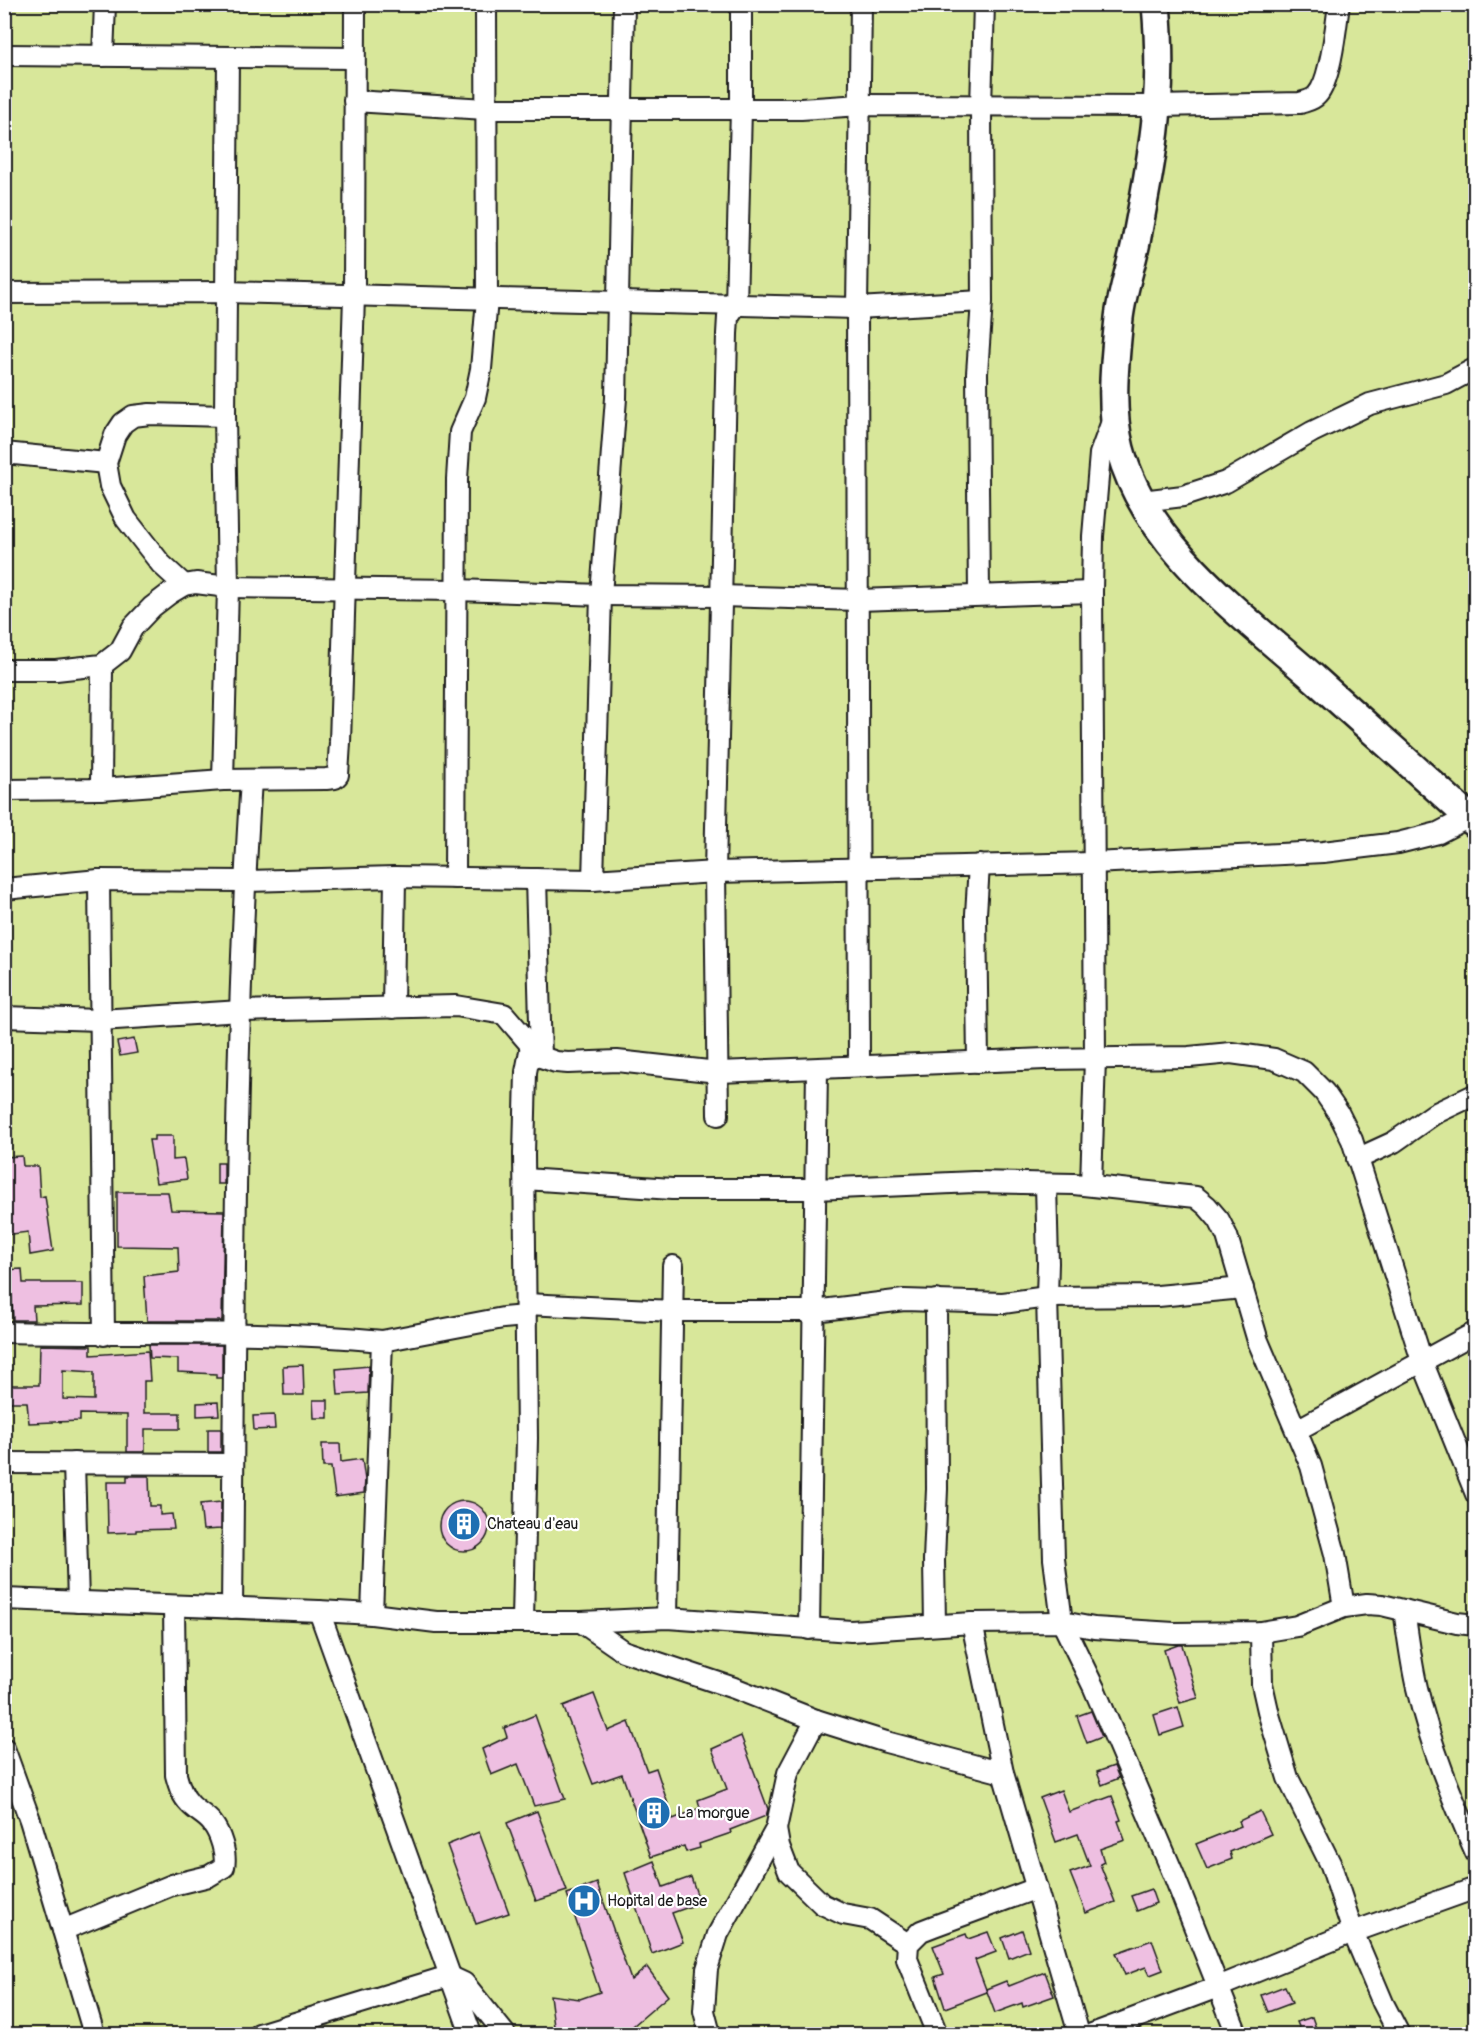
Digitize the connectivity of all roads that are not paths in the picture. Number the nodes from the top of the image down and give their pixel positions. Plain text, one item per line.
1 (105, 4) edge
2 (355, 4) edge
3 (486, 4) edge
4 (624, 4) edge
5 (741, 4) edge
6 (861, 4) edge
7 (984, 4) edge
8 (1156, 4) edge
9 (1339, 4) edge
10 (4, 55) edge
11 (103, 56) junction
12 (228, 58) junction
13 (354, 58) junction
14 (354, 101) junction
15 (861, 105) junction
16 (981, 106) junction
17 (1157, 106) junction
18 (486, 109) junction
19 (623, 109) junction
20 (741, 110) junction
21 (225, 292) junction
22 (4, 293) edge
23 (354, 296) junction
24 (487, 299) junction
25 (982, 301) junction
26 (616, 302) junction
27 (736, 304) junction
28 (857, 308) junction
29 (1476, 368) edge
30 (1114, 414) junction
31 (225, 416) junction
32 (4, 453) edge
33 (106, 463) junction
34 (1142, 501) junction
35 (184, 585) junction
36 (228, 587) junction
37 (344, 588) junction
38 (456, 590) junction
39 (1092, 592) junction
40 (601, 595) junction
41 (979, 595) junction
42 (721, 596) junction
43 (859, 600) junction
44 (102, 664) junction
45 (4, 670) edge
46 (223, 780) junction
47 (250, 780) junction
48 (100, 789) junction
49 (4, 790) edge
50 (1472, 820) edge
51 (1093, 862) junction
52 (979, 865) junction
53 (860, 867) junction
54 (716, 872) junction
55 (395, 877) junction
56 (455, 878) junction
57 (536, 879) junction
58 (99, 880) junction
59 (593, 880) junction
60 (244, 881) junction
61 (4, 889) edge
62 (393, 1008) junction
63 (241, 1011) junction
64 (4, 1017) edge
65 (100, 1020) junction
66 (536, 1051) junction
67 (1095, 1058) junction
68 (978, 1062) junction
69 (859, 1066) junction
70 (818, 1069) junction
71 (718, 1072) junction
72 (1476, 1094) edge
73 (718, 1115) dead end
74 (1357, 1159) junction
75 (525, 1179) junction
76 (1091, 1184) junction
77 (1046, 1185) junction
78 (815, 1189) junction
79 (673, 1266) dead end
80 (1243, 1288) junction
81 (1047, 1297) junction
82 (936, 1300) junction
83 (526, 1310) junction
84 (673, 1311) junction
85 (814, 1311) junction
86 (4, 1332) edge
87 (1476, 1332) edge
88 (234, 1334) junction
89 (104, 1335) junction
90 (382, 1341) junction
91 (1422, 1361) junction
92 (1297, 1430) junction
93 (4, 1463) edge
94 (74, 1463) junction
95 (234, 1464) junction
96 (1476, 1494) edge
97 (4, 1599) edge
98 (78, 1602) junction
99 (174, 1606) junction
100 (1344, 1607) junction
101 (232, 1608) junction
102 (319, 1611) junction
103 (1404, 1611) junction
104 (372, 1614) junction
105 (668, 1618) junction
106 (523, 1621) junction
107 (581, 1622) junction
108 (1062, 1622) junction
109 (972, 1623) junction
110 (935, 1625) junction
111 (1476, 1625) edge
112 (809, 1629) junction
113 (1261, 1632) junction
114 (816, 1720) junction
115 (4, 1748) edge
116 (1003, 1773) junction
117 (776, 1829) junction
118 (1476, 1854) edge
119 (1037, 1888) junction
120 (1476, 1888) edge
121 (63, 1930) junction
122 (1353, 1932) junction
123 (908, 1944) junction
124 (449, 1976) junction
125 (1218, 1987) junction
126 (312, 2026) edge
127 (94, 2034) edge
128 (259, 2034) edge
129 (471, 2034) edge
130 (505, 2034) edge
131 (710, 2034) edge
132 (937, 2034) edge
133 (1079, 2034) edge
134 (1092, 2034) edge
135 (1237, 2034) edge
136 (1399, 2034) edge

1 - 11 street
2 - 13 street
3 - 18 street
4 - 19 street
5 - 20 street
6 - 15 street
7 - 16 street
8 - 17 street
9 - 17 street
10 - 11 street
11 - 12 street
12 - 13 street
12 - 21 street
13 - 14 street
14 - 18 street
14 - 23 street
15 - 16 street
15 - 20 street
15 - 28 street
16 - 17 street
16 - 25 street
17 - 30 street
18 - 19 street
18 - 24 street
19 - 20 street
19 - 26 street
20 - 27 street
21 - 22 street
21 - 23 street
21 - 31 street
23 - 24 street
23 - 37 street
24 - 26 street
24 - 38 street
25 - 28 street
25 - 41 street
26 - 27 street
26 - 40 street
27 - 28 street
27 - 42 street
28 - 43 street
29 - 34 street
30 - 34 street
30 - 39 street
31 - 33 street
31 - 36 street
32 - 33 street
33 - 35 street
34 - 50 street
35 - 36 street
35 - 44 street
36 - 37 street
36 - 46 street
37 - 38 street
37 - 47 street
38 - 40 street
38 - 56 street
39 - 41 street
39 - 51 street
40 - 42 street
40 - 59 street
41 - 43 street
42 - 43 street
42 - 54 street
43 - 53 street
44 - 45 street
44 - 48 street
46 - 47 street
46 - 48 street
47 - 60 street
48 - 49 street
50 - 51 street
51 - 52 street
51 - 67 street
52 - 53 street
52 - 68 street
53 - 54 street
53 - 69 street
54 - 59 street
54 - 71 street
55 - 56 street
55 - 60 street
55 - 62 street
56 - 57 street
57 - 59 street
57 - 66 street
58 - 60 street
58 - 61 street
58 - 65 street
60 - 63 street
62 - 63 street
62 - 66 street
63 - 65 street
63 - 88 street
64 - 65 street
65 - 89 street
66 - 71 street
66 - 75 street
67 - 68 street
67 - 74 street
67 - 76 street
68 - 69 street
69 - 70 street
70 - 71 street
70 - 78 street
71 - 73 street
72 - 74 street
74 - 91 street
75 - 78 street
75 - 83 street
76 - 77 street
76 - 80 street
77 - 78 street
77 - 81 street
78 - 85 street
79 - 84 street
80 - 81 street
80 - 92 street
81 - 82 street
81 - 108 street
82 - 85 street
82 - 110 street
83 - 84 street
83 - 90 street
83 - 106 street
84 - 85 street
84 - 105 street
85 - 112 street
86 - 89 street
87 - 91 street
88 - 89 street
88 - 90 street
88 - 95 street
90 - 104 street
91 - 92 street
91 - 96 street
92 - 100 street
93 - 94 street
94 - 95 street
94 - 98 street
95 - 101 street
97 - 98 street
98 - 99 street
99 - 101 street
99 - 121 street
100 - 103 street
100 - 113 street
101 - 102 street
102 - 104 street
102 - 124 street
103 - 111 street
103 - 118 street
104 - 106 street
105 - 107 street
105 - 112 street
106 - 107 street
107 - 114 street
108 - 109 street
108 - 113 street
108 - 125 street
109 - 110 street
109 - 116 street
110 - 112 street
113 - 122 street
114 - 116 street
114 - 117 street
115 - 121 street
116 - 119 street
117 - 123 street
117 - 131 street
119 - 123 street
119 - 133 street
120 - 122 street
121 - 127 street
122 - 125 street
122 - 136 street
123 - 132 street
124 - 126 street
124 - 129 street
124 - 130 street
125 - 134 street
125 - 135 street
126 - 128 street

